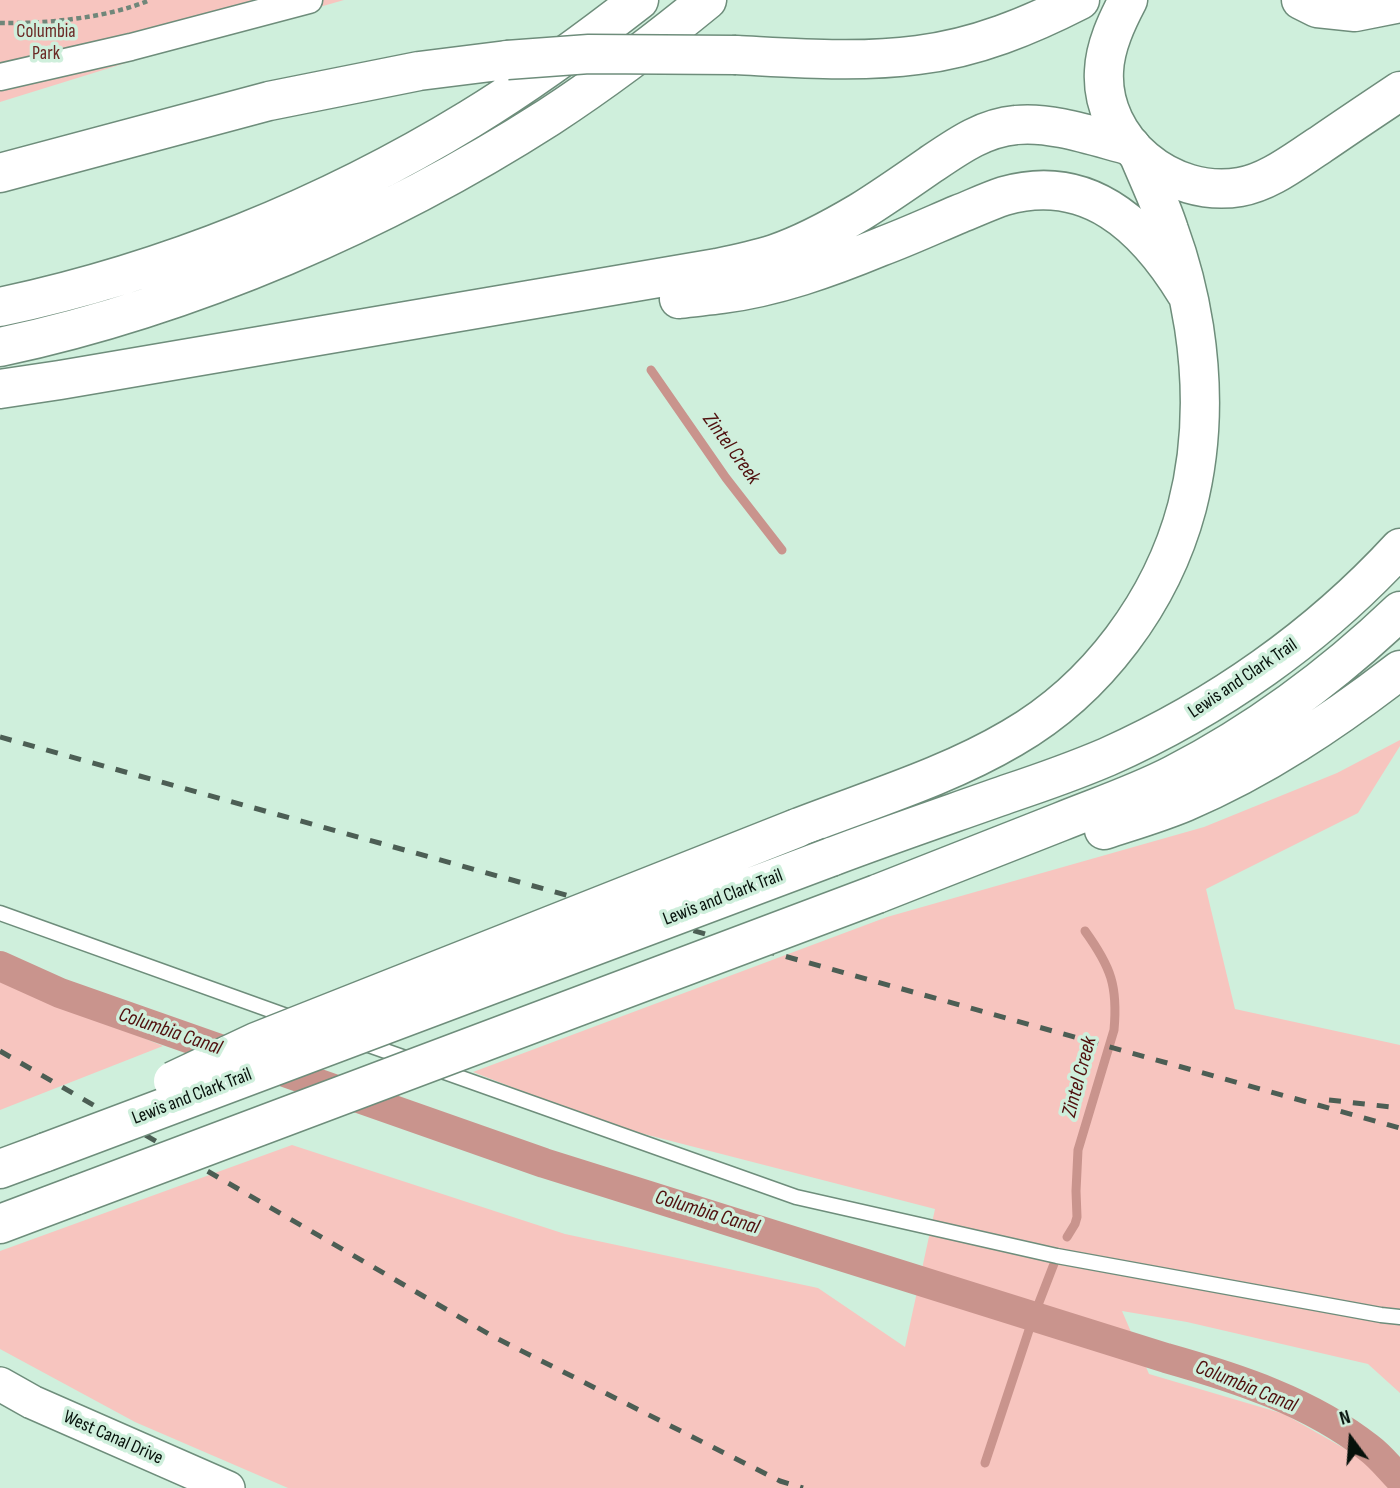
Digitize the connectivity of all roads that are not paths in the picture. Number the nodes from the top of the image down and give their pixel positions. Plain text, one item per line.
1 (309, 0) edge
2 (639, 0) edge
3 (707, 0) edge
4 (1080, 0) edge
5 (1128, 0) edge
6 (1301, 0) edge
7 (1400, 3) edge
8 (0, 77) edge
9 (1400, 91) edge
10 (1135, 151) junction
11 (0, 173) edge
12 (1186, 293) junction
13 (0, 307) edge
14 (346, 332) junction
15 (0, 347) edge
16 (0, 389) edge
17 (1400, 548) edge
18 (1400, 611) edge
19 (1400, 670) edge
20 (877, 894) junction
21 (0, 913) edge
22 (46, 1152) junction
23 (0, 1169) edge
24 (0, 1224) edge
25 (1400, 1317) edge
26 (0, 1384) edge
27 (228, 1488) edge

1 - 8 street
2 - 13 highway
3 - 15 highway
4 - 11 highway, bridge
5 - 10 highway
6 - 7 highway
9 - 10 highway
10 - 12 highway
10 - 14 highway
12 - 14 highway
12 - 22 highway, bridge
14 - 16 highway
17 - 22 highway, Lewis and Clark Trail, bridge
18 - 20 highway
19 - 20 highway
20 - 24 highway, bridge
21 - 25 lane
22 - 23 highway, Lewis and Clark Trail
26 - 27 street, West Canal Drive

